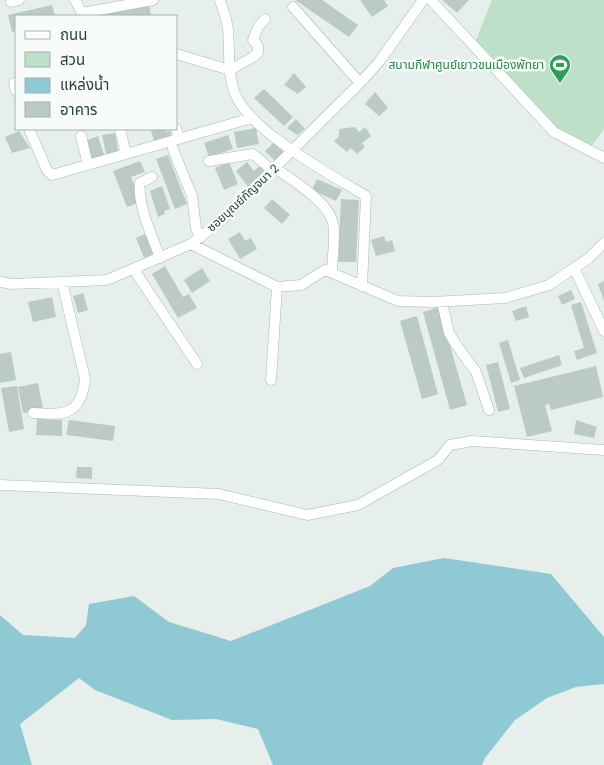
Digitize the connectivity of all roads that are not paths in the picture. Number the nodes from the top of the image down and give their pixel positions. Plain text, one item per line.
1 (75, 0) edge
2 (154, 0) edge
3 (220, 0) edge
4 (423, 0) edge
5 (431, 0) edge
6 (110, 4) edge
7 (293, 7) dead end
8 (265, 19) dead end
9 (178, 55) edge
10 (230, 70) junction
11 (360, 83) junction
12 (252, 118) junction
13 (29, 130) edge
14 (120, 130) edge
15 (177, 130) edge
16 (81, 136) dead end
17 (179, 139) junction
18 (173, 149) dead end
19 (292, 151) junction
20 (126, 154) junction
21 (604, 158) edge
22 (209, 161) dead end
23 (88, 165) junction
24 (274, 169) junction
25 (152, 177) dead end
26 (200, 238) junction
27 (604, 243) edge
28 (191, 244) junction
29 (160, 258) junction
30 (574, 268) junction
31 (134, 270) junction
32 (332, 273) junction
33 (0, 282) edge
34 (62, 282) junction
35 (362, 286) junction
36 (277, 287) junction
37 (442, 302) junction
38 (604, 331) edge
39 (196, 364) dead end
40 (271, 380) dead end
41 (489, 410) dead end
42 (33, 413) dead end
43 (604, 450) edge
44 (0, 485) edge

1 - 6 street
2 - 6 street
3 - 10 street
4 - 11 street, ซอยบุณย์กัญจนา 2
5 - 21 street
7 - 11 street
8 - 10 street
9 - 10 street
10 - 12 street
11 - 19 street, ซอยบุณย์กัญจนา 2
12 - 17 street
12 - 19 street
13 - 23 street
14 - 20 street
15 - 17 street
16 - 23 street
17 - 20 street
18 - 26 street
19 - 24 street, ซอยบุณย์กัญจนา 2
19 - 35 street
20 - 23 street
22 - 24 street
24 - 26 street, ซอยบุณย์กัญจนา 2
24 - 32 street
25 - 29 street
26 - 28 street, ซอยบุณย์กัญจนา 2
27 - 30 street
28 - 29 street, ซอยบุณย์กัญจนา 2
28 - 36 street
29 - 31 street, ซอยบุณย์กัญจนา 2
30 - 37 street
30 - 38 street
31 - 34 street, ซอยบุณย์กัญจนา 2
31 - 39 street
32 - 35 street
32 - 36 street
33 - 34 street, ซอยบุณย์กัญจนา 2
34 - 42 street
35 - 37 street
36 - 40 street
37 - 41 street
43 - 44 street

